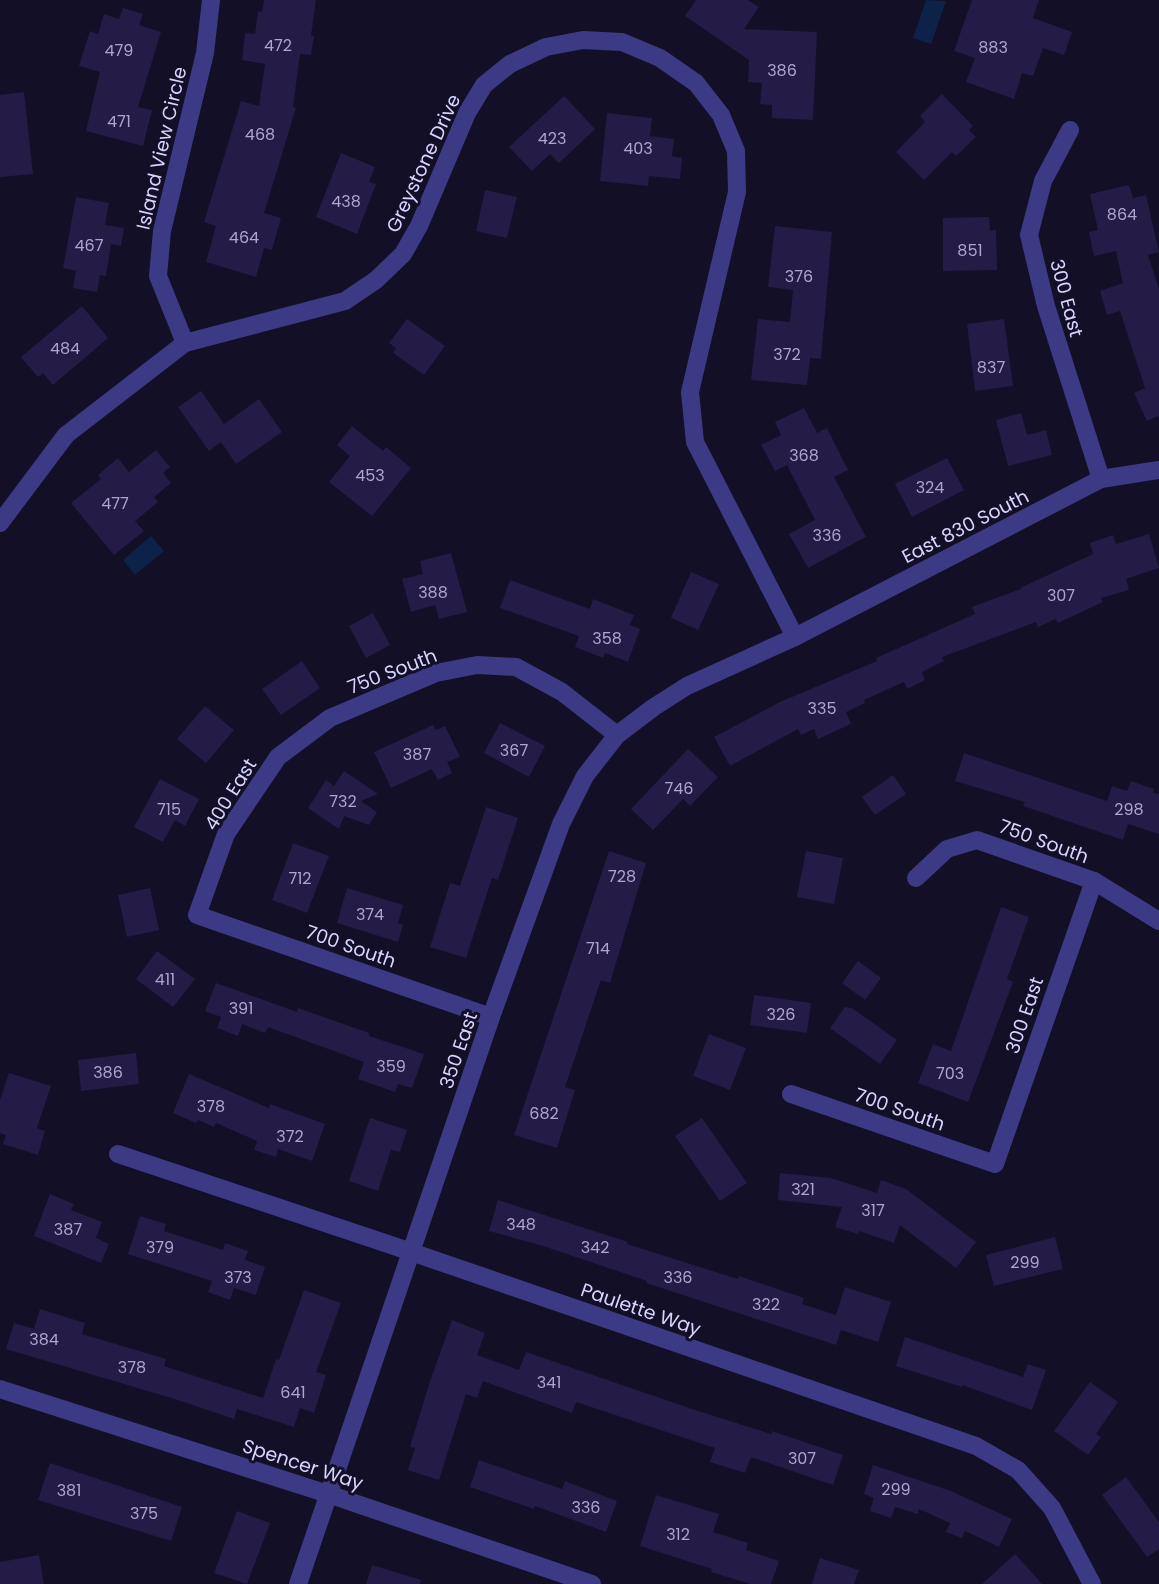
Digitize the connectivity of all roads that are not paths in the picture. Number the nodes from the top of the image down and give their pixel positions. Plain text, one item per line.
1 (211, 0) edge
2 (1070, 130) dead end
3 (185, 343) junction
4 (1159, 470) edge
5 (1101, 479) junction
6 (0, 523) edge
7 (795, 637) junction
8 (330, 718) joint
9 (617, 735) junction
10 (916, 877) dead end
11 (1094, 881) junction
12 (197, 915) joint
13 (1159, 921) edge
14 (491, 1017) junction
15 (791, 1094) dead end
16 (118, 1154) dead end
17 (995, 1164) joint
18 (412, 1253) junction
19 (0, 1389) edge
20 (328, 1494) junction
21 (298, 1584) edge
22 (592, 1584) edge
23 (1092, 1584) edge

1 - 3 street, Island View Circle
2 - 5 street, 300 East
3 - 6 street, Greystone Drive
3 - 7 street, Greystone Drive
4 - 5 street, East 830 South
5 - 7 street, East 830 South
7 - 9 street, 350 East
8 - 9 street, 750 South
8 - 12 street, 400 East
9 - 14 street, 350 East
10 - 11 street, 750 South
11 - 13 street, 750 South
11 - 17 street, 300 East
12 - 14 street, 700 South
14 - 18 street, 350 East
15 - 17 street, 700 South
16 - 18 street, Paulette Way
18 - 20 street, 350 East
18 - 23 street, Paulette Way
19 - 20 street, Spencer Way
20 - 21 street, 350 East
20 - 22 street, Spencer Way

